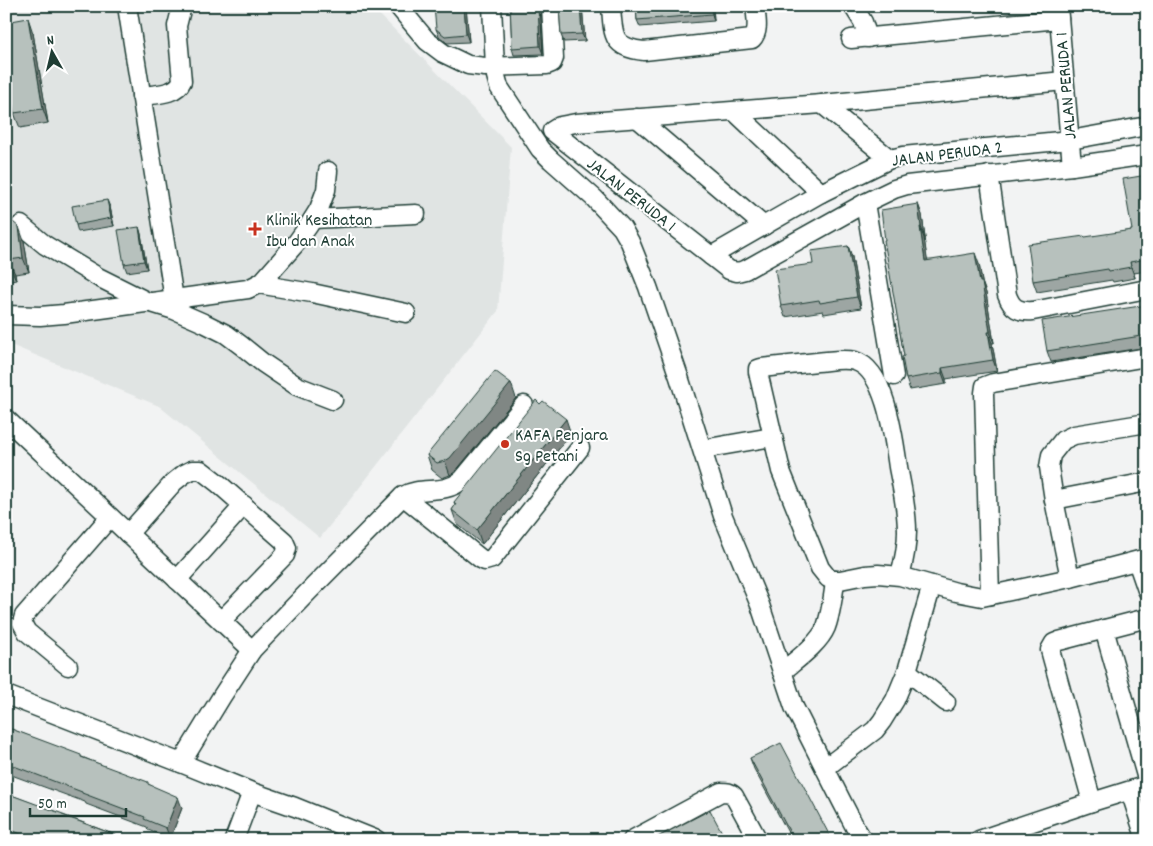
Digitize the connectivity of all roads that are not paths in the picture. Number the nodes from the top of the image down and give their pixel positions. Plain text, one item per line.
1 (127, 6) edge
2 (182, 6) edge
3 (398, 6) edge
4 (492, 6) edge
5 (551, 6) edge
6 (611, 6) edge
7 (755, 6) edge
8 (853, 6) edge
9 (1058, 12) edge
10 (495, 67) junction
11 (1064, 81) junction
12 (141, 96) junction
13 (822, 104) junction
14 (734, 111) junction
15 (637, 118) junction
16 (1147, 126) edge
17 (1070, 140) junction
18 (1147, 154) edge
19 (890, 159) junction
20 (1072, 166) junction
21 (328, 171) dead end
22 (990, 175) junction
23 (821, 193) junction
24 (865, 203) junction
25 (416, 214) dead end
26 (313, 219) junction
27 (21, 225) dead end
28 (764, 226) junction
29 (711, 256) junction
30 (258, 284) junction
31 (1147, 290) edge
32 (174, 299) junction
33 (148, 302) junction
34 (406, 313) dead end
35 (6, 315) edge
36 (1147, 357) edge
37 (894, 376) dead end
38 (333, 400) dead end
39 (524, 405) dead end
40 (6, 419) edge
41 (1147, 423) edge
42 (772, 437) junction
43 (580, 448) dead end
44 (703, 449) junction
45 (1147, 482) edge
46 (403, 496) junction
47 (1054, 500) junction
48 (244, 505) junction
49 (110, 517) junction
50 (128, 534) junction
51 (1142, 560) edge
52 (900, 576) junction
53 (1070, 578) junction
54 (177, 580) junction
55 (835, 580) junction
56 (932, 585) junction
57 (1147, 590) edge
58 (990, 595) junction
59 (1147, 618) edge
60 (221, 621) junction
61 (1104, 629) junction
62 (252, 650) junction
63 (68, 666) dead end
64 (782, 672) junction
65 (907, 672) junction
66 (6, 696) edge
67 (946, 702) dead end
68 (182, 763) junction
69 (825, 768) junction
70 (1147, 779) edge
71 (1138, 788) edge
72 (252, 792) junction
73 (1092, 802) junction
74 (234, 840) edge
75 (377, 840) edge
76 (632, 840) edge
77 (758, 840) edge
78 (863, 840) edge
79 (979, 840) edge
80 (1146, 840) edge

1 - 12 street
2 - 12 street
3 - 10 street
4 - 10 street
5 - 10 street
6 - 7 street
8 - 9 street
9 - 11 street, JALAN PERUDA 1
10 - 44 street
11 - 13 street
11 - 17 street, JALAN PERUDA 1
12 - 32 street
13 - 14 street
13 - 19 street
14 - 15 street
14 - 23 street
15 - 28 street
15 - 29 street, JALAN PERUDA 1
16 - 17 street, JALAN PERUDA 2
17 - 19 street, JALAN PERUDA 2
17 - 20 street, JALAN PERUDA 1
18 - 20 street, JALAN PERUDA 1
19 - 23 street, JALAN PERUDA 2
20 - 22 street, JALAN PERUDA 1
21 - 26 street
22 - 24 street, JALAN PERUDA 1
22 - 31 street
23 - 28 street, JALAN PERUDA 2
24 - 29 street, JALAN PERUDA 1
24 - 37 street
25 - 26 street
26 - 30 street
27 - 33 street
28 - 29 street, JALAN PERUDA 2
30 - 32 street
30 - 34 street
32 - 33 street
33 - 35 street
33 - 38 street
36 - 58 street
39 - 46 street
40 - 49 street
41 - 47 street
42 - 44 street
42 - 52 street
42 - 55 street
43 - 46 street
44 - 64 street
45 - 47 street
46 - 62 street
47 - 53 street
48 - 50 street
48 - 54 street
48 - 60 street
49 - 50 street
49 - 63 street
50 - 54 street
51 - 53 street
51 - 57 street
52 - 55 street
52 - 56 street
53 - 58 street
54 - 60 street
55 - 64 street
56 - 58 street
56 - 65 street
59 - 61 street
60 - 62 street
61 - 70 street
61 - 73 street
62 - 68 street
64 - 69 street
65 - 67 street
65 - 69 street
66 - 68 street
68 - 72 street
69 - 78 street
71 - 73 street
71 - 80 street
72 - 74 street
72 - 75 street
73 - 79 street
76 - 77 street

